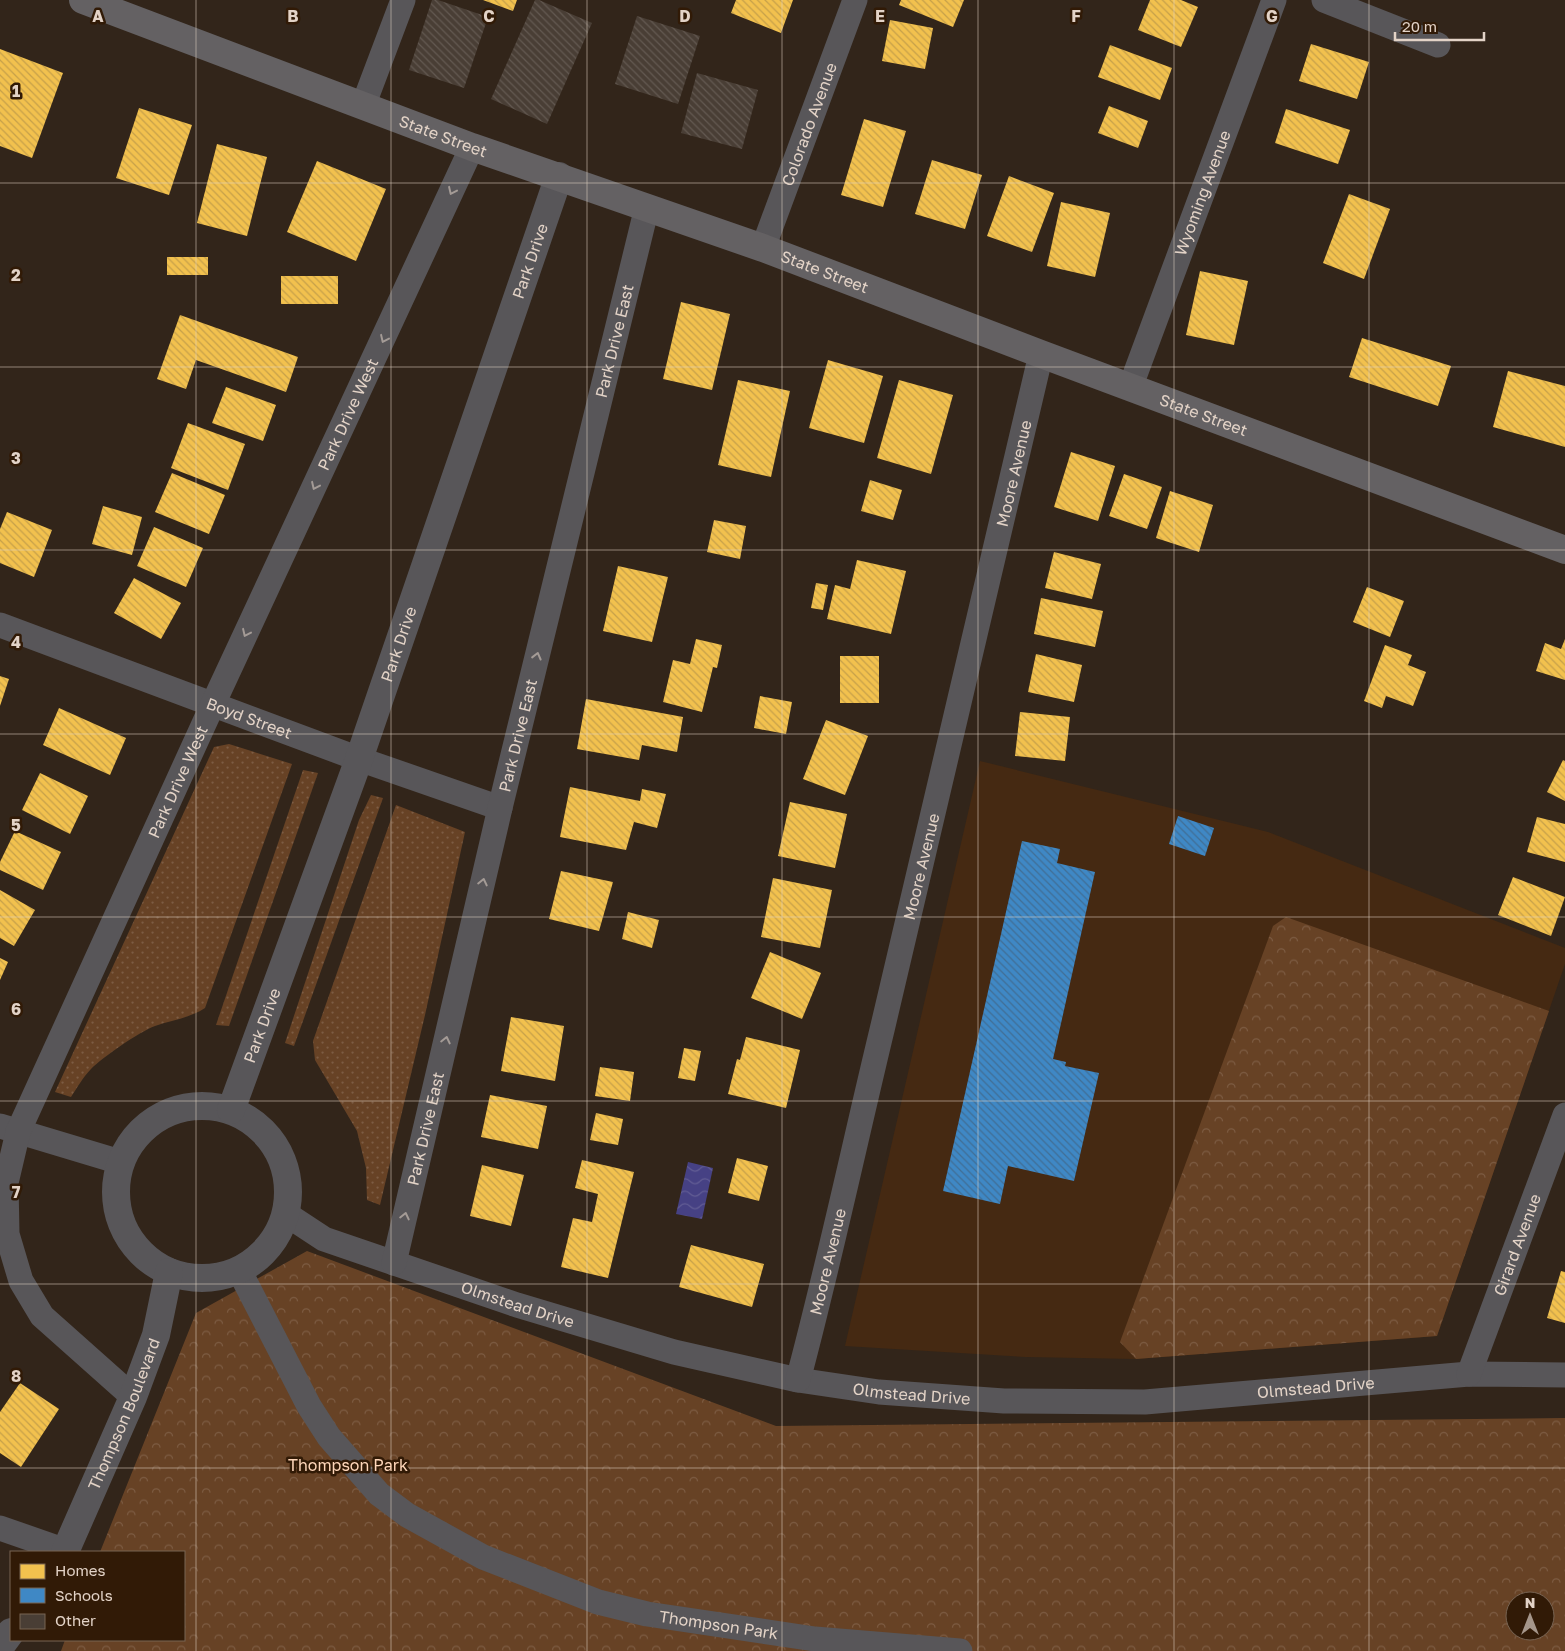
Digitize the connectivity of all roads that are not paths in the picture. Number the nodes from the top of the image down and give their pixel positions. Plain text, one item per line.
1 (83, 0) edge
2 (403, 0) edge
3 (855, 0) edge
4 (1274, 0) edge
5 (1324, 0) edge
6 (1438, 45) dead end
7 (363, 106) junction
8 (472, 147) junction
9 (559, 176) junction
10 (647, 207) junction
11 (763, 248) junction
12 (1041, 354) junction
13 (1130, 388) junction
14 (1565, 550) edge
15 (0, 625) edge
16 (213, 704) junction
17 (359, 759) junction
18 (500, 808) junction
19 (231, 1110) junction
20 (1565, 1115) edge
21 (9, 1129) edge
22 (120, 1162) junction
23 (286, 1214) junction
24 (394, 1263) junction
25 (239, 1270) junction
26 (169, 1272) junction
27 (1469, 1374) junction
28 (1565, 1375) edge
29 (798, 1380) junction
30 (133, 1397) junction
31 (0, 1528) edge
32 (65, 1551) edge
33 (10, 1633) edge
34 (0, 1647) edge
35 (960, 1651) edge

1 - 7 highway, State Street
2 - 7 street
3 - 11 street, Colorado Avenue
4 - 13 street, Wyoming Avenue
5 - 6 street
7 - 8 highway, State Street
8 - 9 highway, State Street
8 -> 16 street, Park Drive West
9 - 10 highway, State Street
9 - 17 street, Park Drive
10 - 11 highway, State Street
18 -> 10 street, Park Drive East
11 - 12 highway, State Street
12 - 13 highway, State Street
12 - 29 street, Moore Avenue
13 - 14 highway, State Street
15 - 16 street, Boyd Street
16 - 17 street, Boyd Street
16 - 21 street, Park Drive West
17 - 18 street, Boyd Street
17 - 19 street, Park Drive
24 -> 18 street, Park Drive East
19 - 22 street
19 - 23 street
20 - 27 street, Girard Avenue
21 - 22 street
21 - 30 street, Park Drive West
22 - 26 street
23 - 24 street, Olmstead Drive
23 - 25 street
24 - 29 street, Olmstead Drive
25 - 26 street
25 - 35 street, Thompson Park
26 - 30 street, Thompson Boulevard
27 - 28 street, Olmstead Drive
27 - 29 street, Olmstead Drive
30 - 32 street, Thompson Boulevard
31 - 32 street
33 - 34 street

